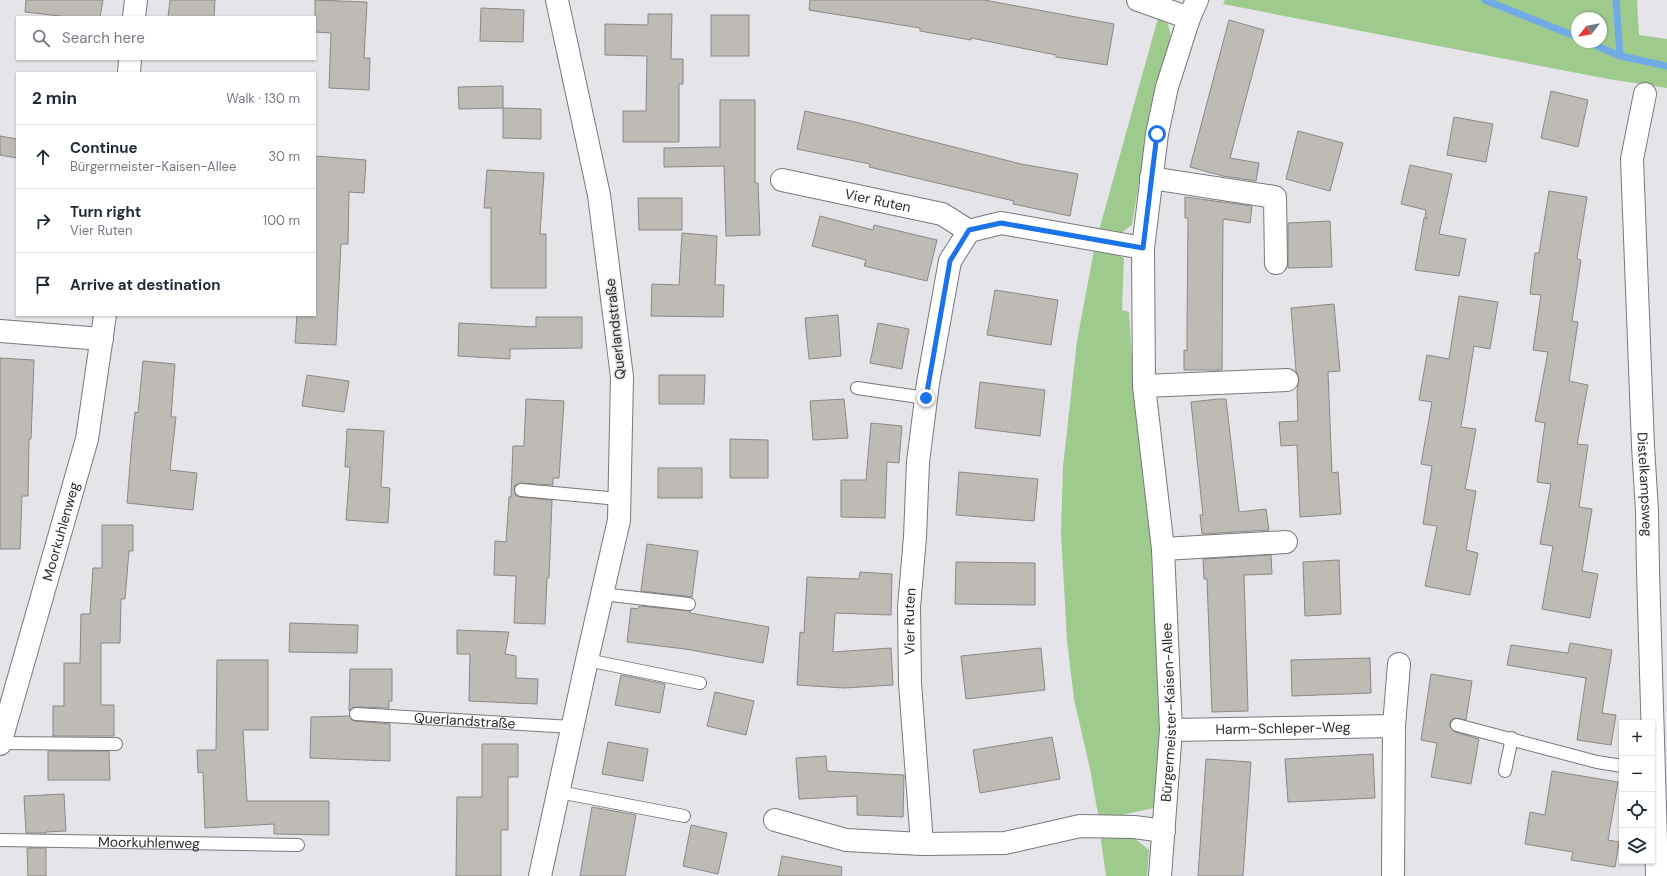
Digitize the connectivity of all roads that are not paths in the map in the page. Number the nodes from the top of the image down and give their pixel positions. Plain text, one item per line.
1 (136, 0) edge
2 (557, 0) edge
3 (1138, 0) edge
4 (1193, 9) edge
5 (134, 16) edge
6 (130, 60) edge
7 (129, 72) edge
8 (1645, 94) dead end
9 (1151, 178) junction
10 (782, 180) dead end
11 (969, 230) junction
12 (1143, 248) junction
13 (1276, 263) dead end
14 (106, 316) edge
15 (0, 331) edge
16 (102, 339) junction
17 (1287, 380) dead end
18 (1144, 386) junction
19 (857, 388) dead end
20 (926, 398) junction
21 (521, 490) dead end
22 (619, 499) junction
23 (1286, 542) dead end
24 (1163, 549) junction
25 (602, 594) junction
26 (689, 604) dead end
27 (587, 660) junction
28 (1399, 664) dead end
29 (700, 683) dead end
30 (356, 714) dead end
31 (1457, 725) dead end
32 (1394, 726) junction
33 (572, 727) junction
34 (1171, 730) junction
35 (1512, 738) junction
36 (0, 743) edge
37 (116, 744) dead end
38 (1653, 756) edge
39 (1619, 766) edge
40 (1505, 771) dead end
41 (559, 792) junction
42 (1654, 792) edge
43 (684, 816) dead end
44 (775, 820) dead end
45 (1164, 831) junction
46 (0, 840) edge
47 (922, 844) junction
48 (298, 845) dead end
49 (540, 876) edge
50 (1160, 876) edge
51 (1393, 876) edge
52 (1657, 876) edge

1 - 5 street
2 - 22 street, Querlandstraße
3 - 4 street
4 - 9 street, Bürgermeister-Kaisen-Allee
6 - 7 street
8 - 38 street, Distelkampsweg
9 - 12 street, Bürgermeister-Kaisen-Allee
9 - 13 street
10 - 11 street, Vier Ruten
11 - 12 street
11 - 20 street, Vier Ruten
12 - 18 street, Bürgermeister-Kaisen-Allee
14 - 16 street, Moorkuhlenweg
15 - 16 street
16 - 36 street, Moorkuhlenweg
17 - 18 street
18 - 24 street, Bürgermeister-Kaisen-Allee
19 - 20 lane
20 - 47 street, Vier Ruten
21 - 22 lane
22 - 25 street, Querlandstraße
23 - 24 street
24 - 34 street, Bürgermeister-Kaisen-Allee
25 - 26 lane
25 - 27 street, Querlandstraße
27 - 29 lane
27 - 33 street, Querlandstraße
28 - 32 street
30 - 33 lane, Querlandstraße
31 - 35 lane
32 - 34 street, Harm-Schleper-Weg
32 - 51 street
33 - 41 street, Querlandstraße
34 - 45 street, Bürgermeister-Kaisen-Allee
35 - 39 lane
35 - 40 lane
36 - 37 lane
41 - 43 lane
41 - 49 street, Querlandstraße
42 - 52 street, Distelkampsweg
44 - 47 street
45 - 47 street
45 - 50 street, Bürgermeister-Kaisen-Allee
46 - 48 lane, Moorkuhlenweg

